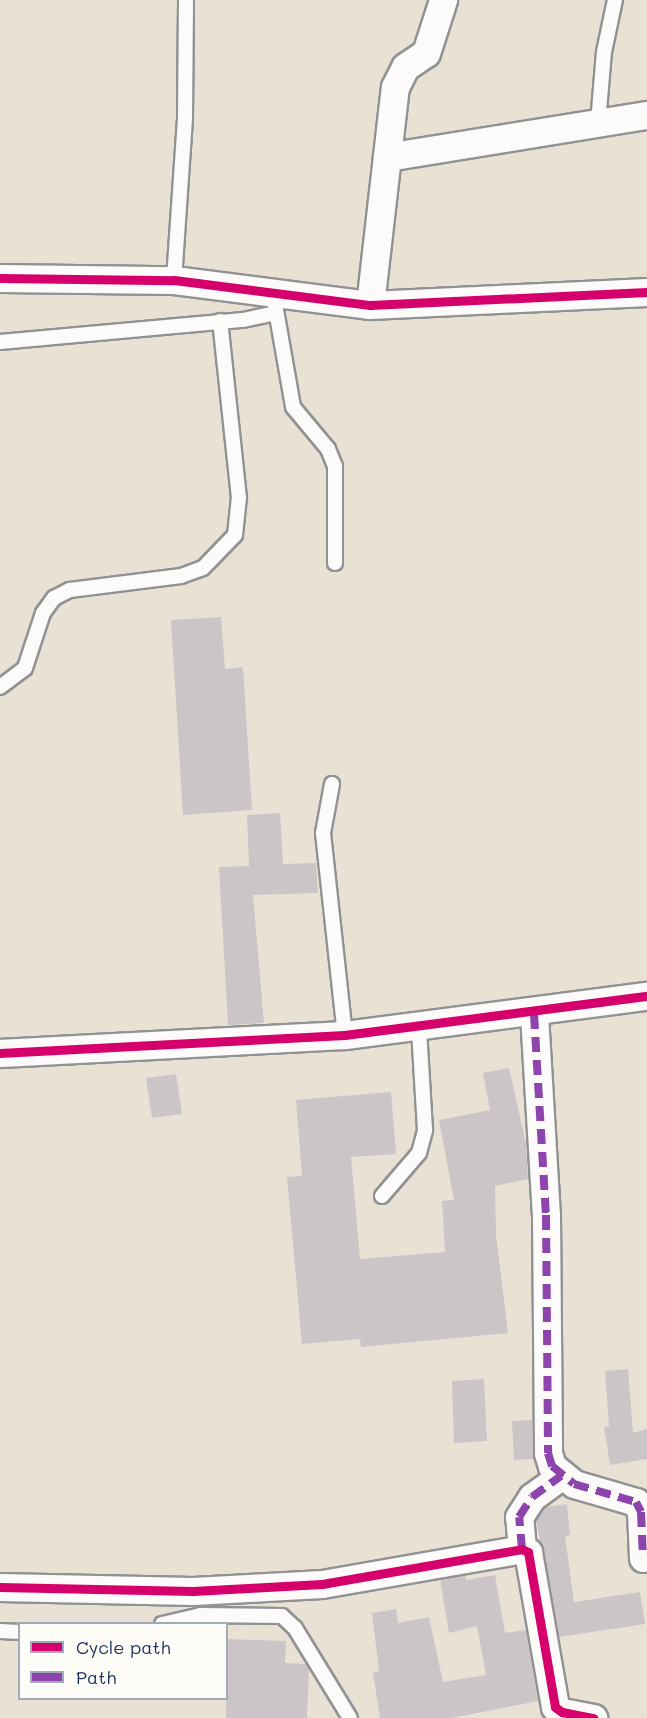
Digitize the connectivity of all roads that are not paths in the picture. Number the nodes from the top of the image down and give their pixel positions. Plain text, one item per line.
1 (186, 0) edge
2 (443, 0) edge
3 (615, 0) edge
4 (647, 115) edge
5 (598, 123) junction
6 (387, 157) junction
7 (0, 278) edge
8 (174, 280) junction
9 (647, 292) edge
10 (274, 303) junction
11 (370, 305) junction
12 (220, 321) junction
13 (0, 342) edge
14 (335, 563) dead end
15 (0, 687) edge
16 (332, 784) dead end
17 (647, 996) edge
18 (534, 1014) junction
19 (419, 1028) junction
20 (345, 1035) junction
21 (0, 1053) edge
22 (382, 1196) dead end
23 (561, 1476) junction
24 (522, 1549) junction
25 (643, 1558) dead end
26 (0, 1587) edge
27 (167, 1622) edge
28 (0, 1631) edge
29 (18, 1632) edge
30 (552, 1712) edge
31 (350, 1718) edge
32 (593, 1718) edge

1 - 8 lane
2 - 6 street
3 - 5 lane
4 - 5 street
5 - 6 street
6 - 11 street
7 - 8 street
8 - 10 street
9 - 11 street
10 - 11 street
10 - 12 lane
10 - 14 lane
12 - 13 lane
12 - 15 lane
16 - 20 lane
17 - 18 street
18 - 19 street
18 - 23 street
19 - 20 street
19 - 22 lane
20 - 21 street
23 - 24 street
23 - 25 street
24 - 26 street
24 - 30 street
27 - 31 lane
28 - 29 lane
30 - 32 street

